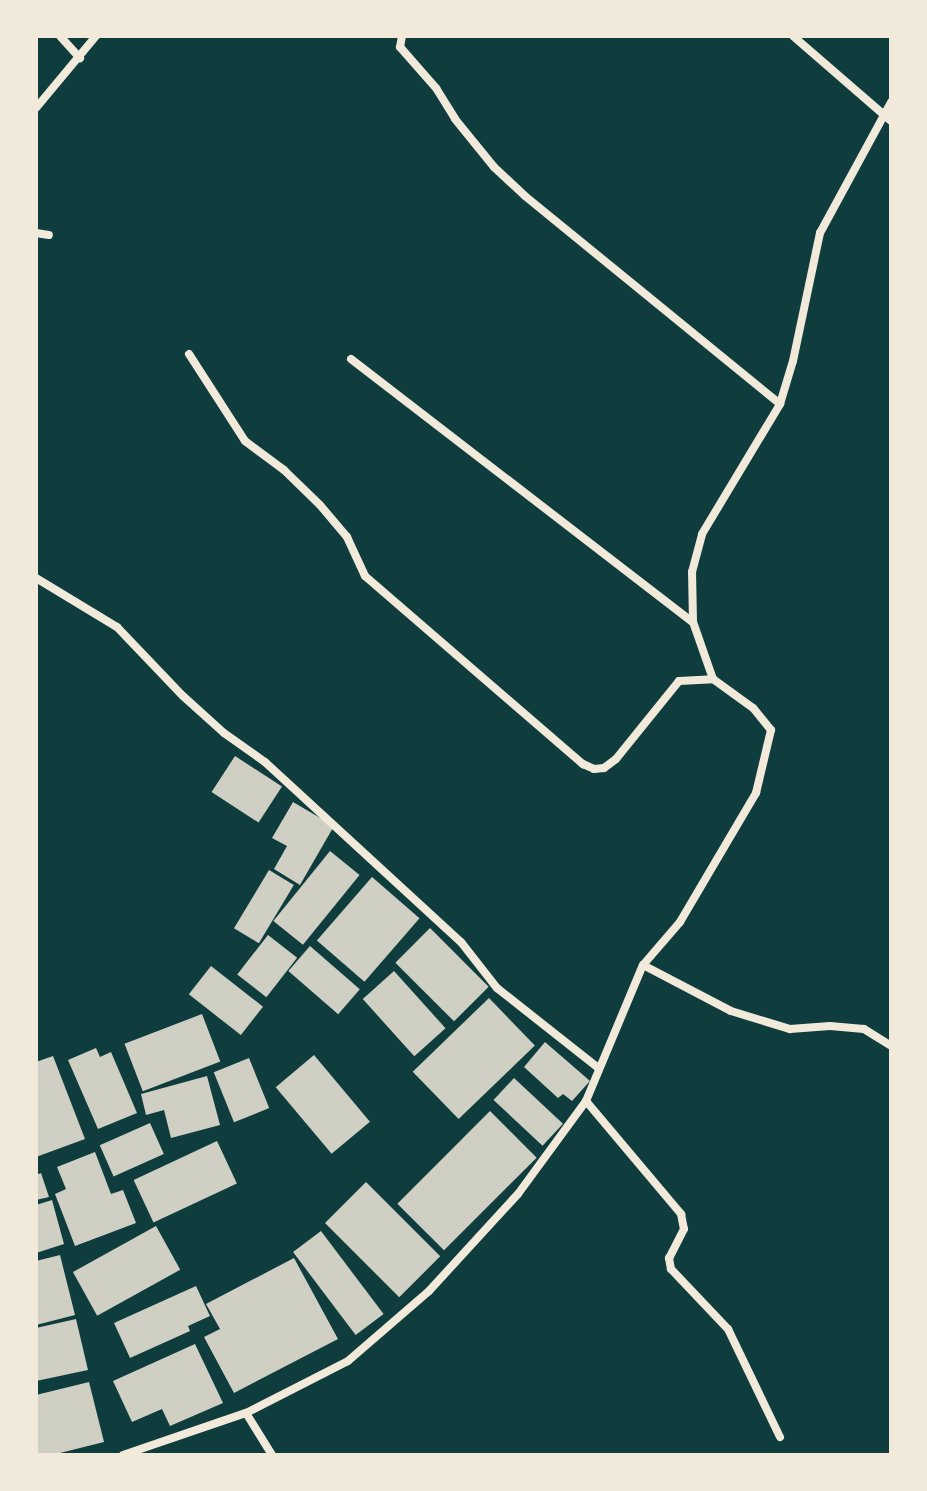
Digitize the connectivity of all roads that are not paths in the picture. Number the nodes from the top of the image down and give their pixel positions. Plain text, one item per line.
1 (60, 36) edge
2 (96, 36) edge
3 (402, 36) edge
4 (793, 36) edge
5 (80, 58) junction
6 (891, 102) edge
7 (36, 108) edge
8 (881, 116) junction
9 (891, 121) edge
10 (36, 233) edge
11 (49, 235) dead end
12 (189, 354) dead end
13 (351, 359) dead end
14 (780, 404) junction
15 (36, 578) edge
16 (693, 622) junction
17 (713, 679) junction
18 (643, 965) junction
19 (891, 1046) edge
20 (597, 1067) junction
21 (586, 1101) junction
22 (246, 1413) junction
23 (780, 1437) dead end
24 (123, 1455) edge
25 (272, 1455) edge

1 - 5 street
2 - 5 street
3 - 14 street
4 - 8 street
5 - 7 street
6 - 8 street
8 - 9 street
8 - 14 street
10 - 11 street
12 - 17 street
13 - 16 street
14 - 16 street
15 - 20 street
16 - 17 street
17 - 18 street
18 - 19 street
18 - 20 street
20 - 21 street
21 - 22 street
21 - 23 street
22 - 24 street
22 - 25 street

